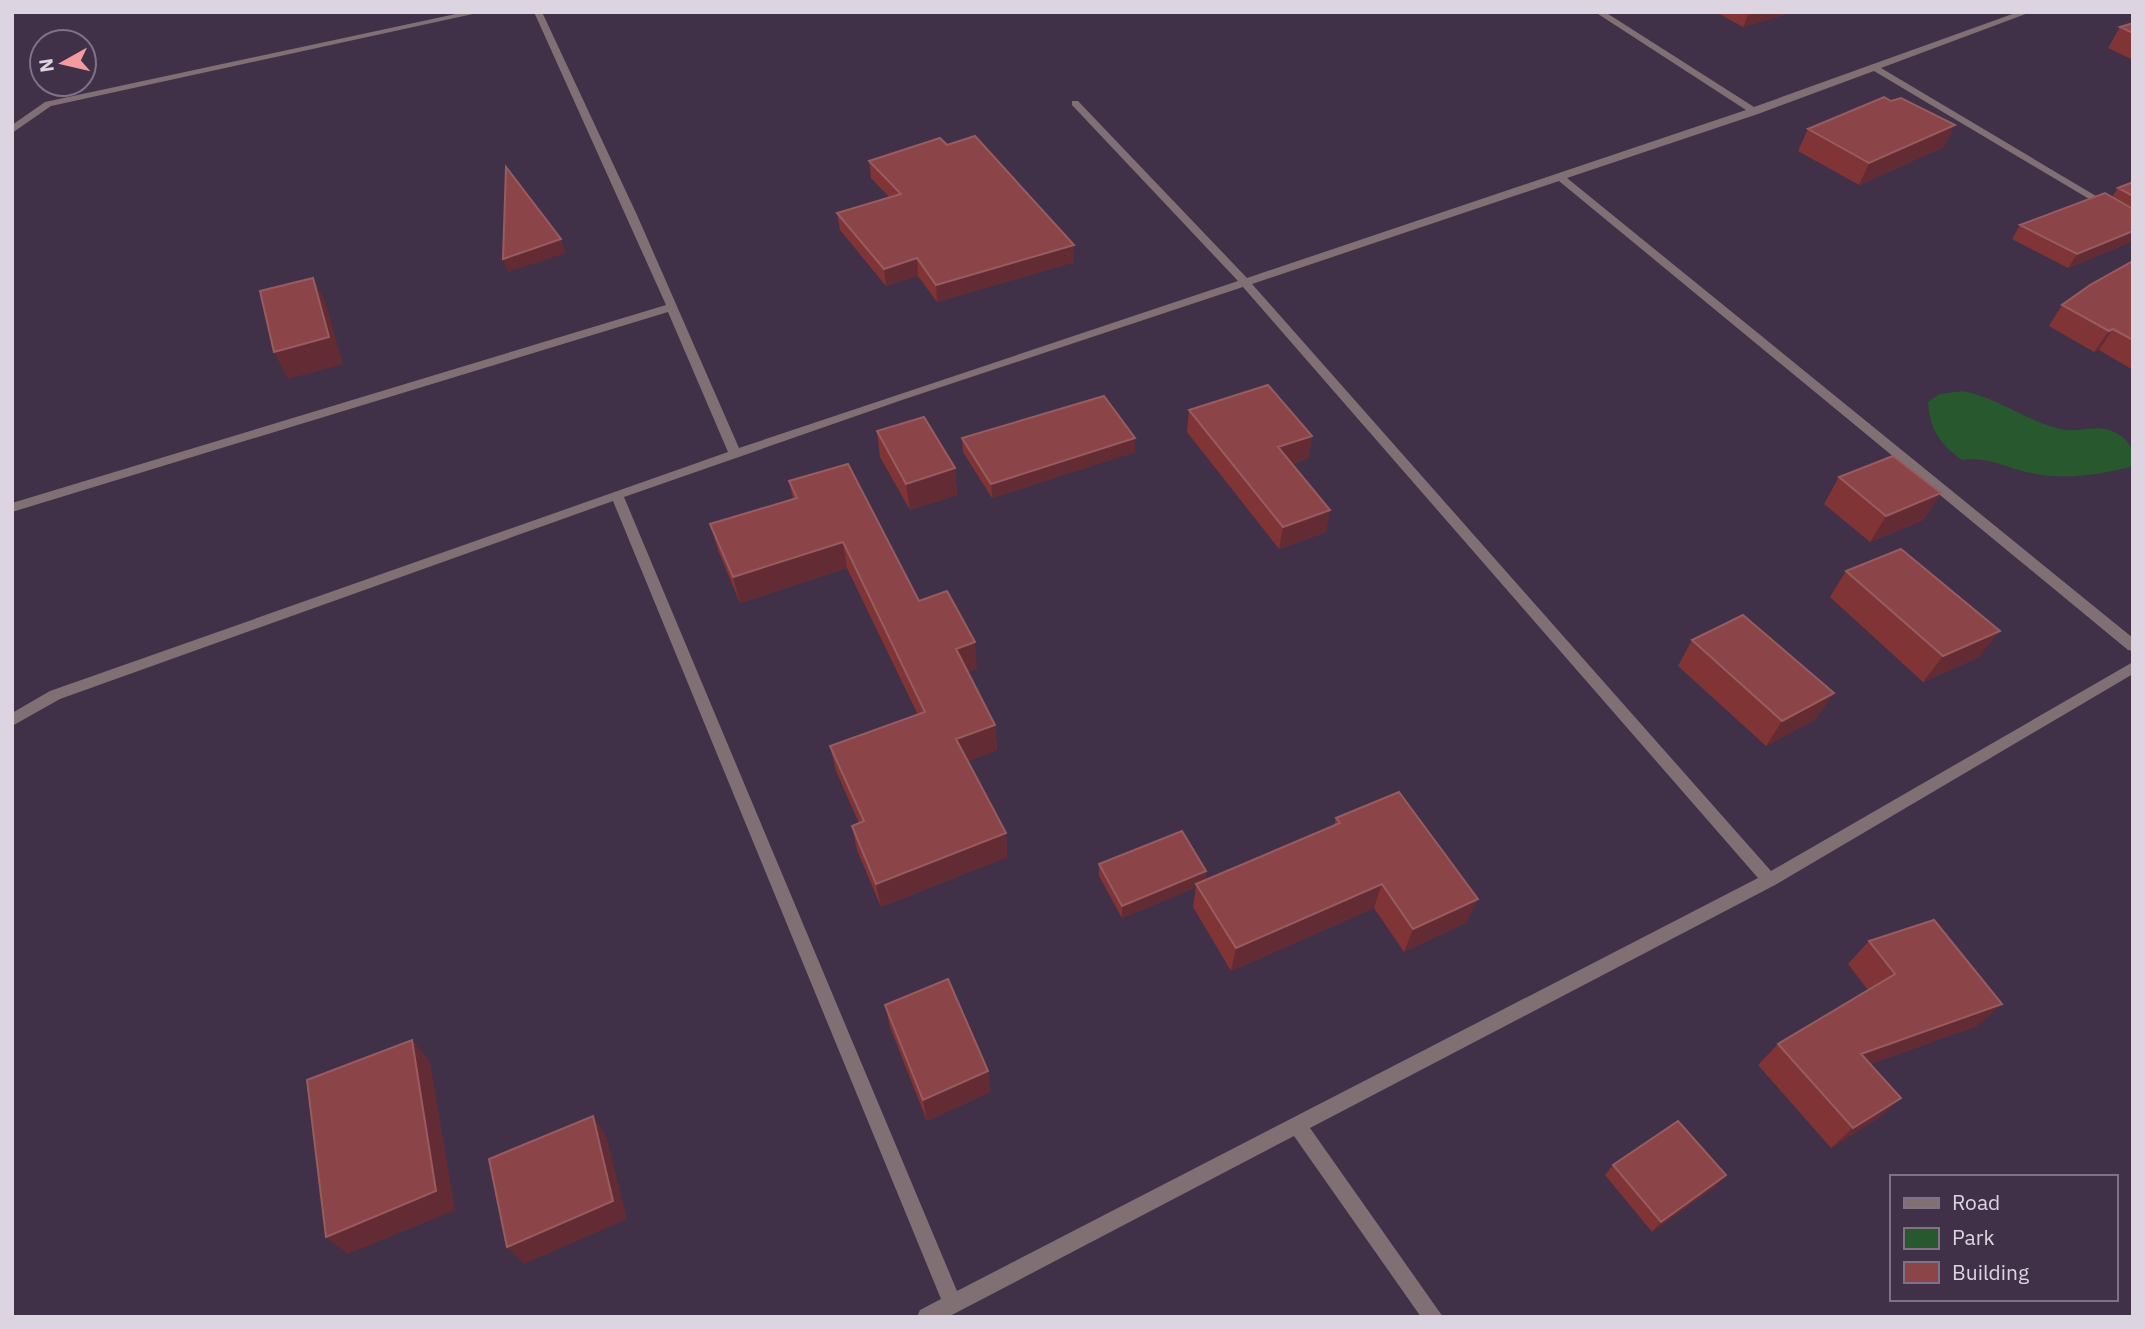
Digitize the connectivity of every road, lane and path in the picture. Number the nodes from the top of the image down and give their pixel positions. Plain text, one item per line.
1 (478, 12) edge
2 (538, 12) edge
3 (1599, 12) edge
4 (2027, 12) edge
5 (1876, 69) junction
6 (1075, 103) dead end
7 (1755, 112) junction
8 (12, 130) edge
9 (1561, 178) junction
10 (2133, 222) edge
11 (1245, 282) junction
12 (672, 307) junction
13 (735, 453) junction
14 (617, 496) junction
15 (12, 509) edge
16 (2133, 646) edge
17 (2133, 667) edge
18 (12, 720) edge
19 (1769, 880) junction
20 (1297, 1125) junction
21 (952, 1303) junction
22 (927, 1317) edge
23 (1433, 1317) edge

1 - 8 street
2 - 12 street
3 - 7 street
4 - 5 street
5 - 7 street
5 - 10 street
6 - 11 street
7 - 9 street
9 - 11 street
9 - 16 street
11 - 13 street
11 - 19 street
12 - 13 street
12 - 15 street
13 - 14 street
14 - 18 street
14 - 21 street
17 - 19 street
19 - 20 street
20 - 21 street
20 - 23 street
21 - 22 street

